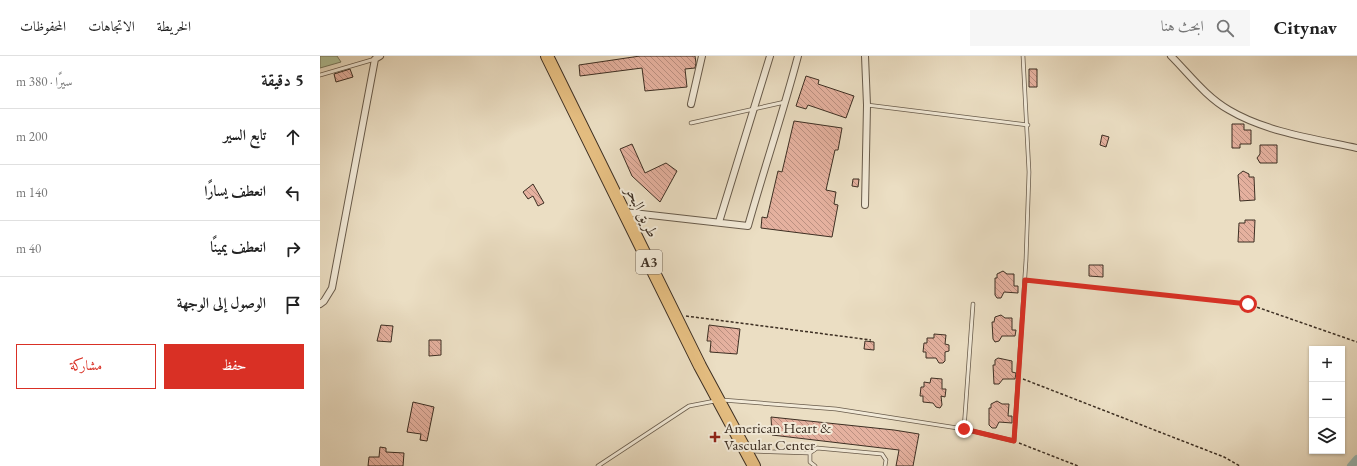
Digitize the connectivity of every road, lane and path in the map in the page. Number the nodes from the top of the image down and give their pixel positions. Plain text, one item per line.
1 (546, 56) edge
2 (702, 56) edge
3 (770, 56) edge
4 (798, 56) edge
5 (865, 56) edge
6 (1023, 56) edge
7 (1171, 56) edge
8 (377, 58) edge
9 (320, 75) edge
10 (786, 102) junction
11 (691, 104) dead end
12 (867, 105) junction
13 (753, 108) junction
14 (691, 123) dead end
15 (1028, 125) junction
16 (1357, 148) edge
17 (865, 205) dead end
18 (624, 212) junction
19 (719, 222) junction
20 (1025, 280) junction
21 (320, 304) edge
22 (973, 304) dead end
23 (674, 314) junction
24 (872, 340) dead end
25 (1357, 342) edge
26 (1018, 377) junction
27 (719, 400) junction
28 (964, 429) junction
29 (1014, 441) junction
30 (746, 451) junction
31 (810, 453) junction
32 (598, 466) edge
33 (754, 466) edge
34 (815, 466) edge
35 (885, 466) edge
36 (1078, 466) edge
37 (1240, 466) edge

1 - 18 highway, طريق البحر / A3
2 - 11 street
3 - 13 street
4 - 10 street
5 - 12 street
6 - 15 lane
7 - 16 street
8 - 9 lane
8 - 21 street
10 - 13 lane
10 - 19 street
12 - 15 lane
12 - 17 street
13 - 14 lane
13 - 19 street
15 - 20 lane
18 - 19 street
18 - 23 highway, طريق البحر / A3
20 - 25 path
20 - 26 lane
22 - 28 lane
23 - 24 path
23 - 27 highway, طريق البحر / A3
26 - 29 lane
26 - 37 path
27 - 28 lane
27 - 30 highway, طريق البحر / A3
27 - 32 lane
28 - 29 lane
29 - 36 path
30 - 31 lane
30 - 33 highway, طريق البحر / A3
31 - 34 lane
31 - 35 lane

